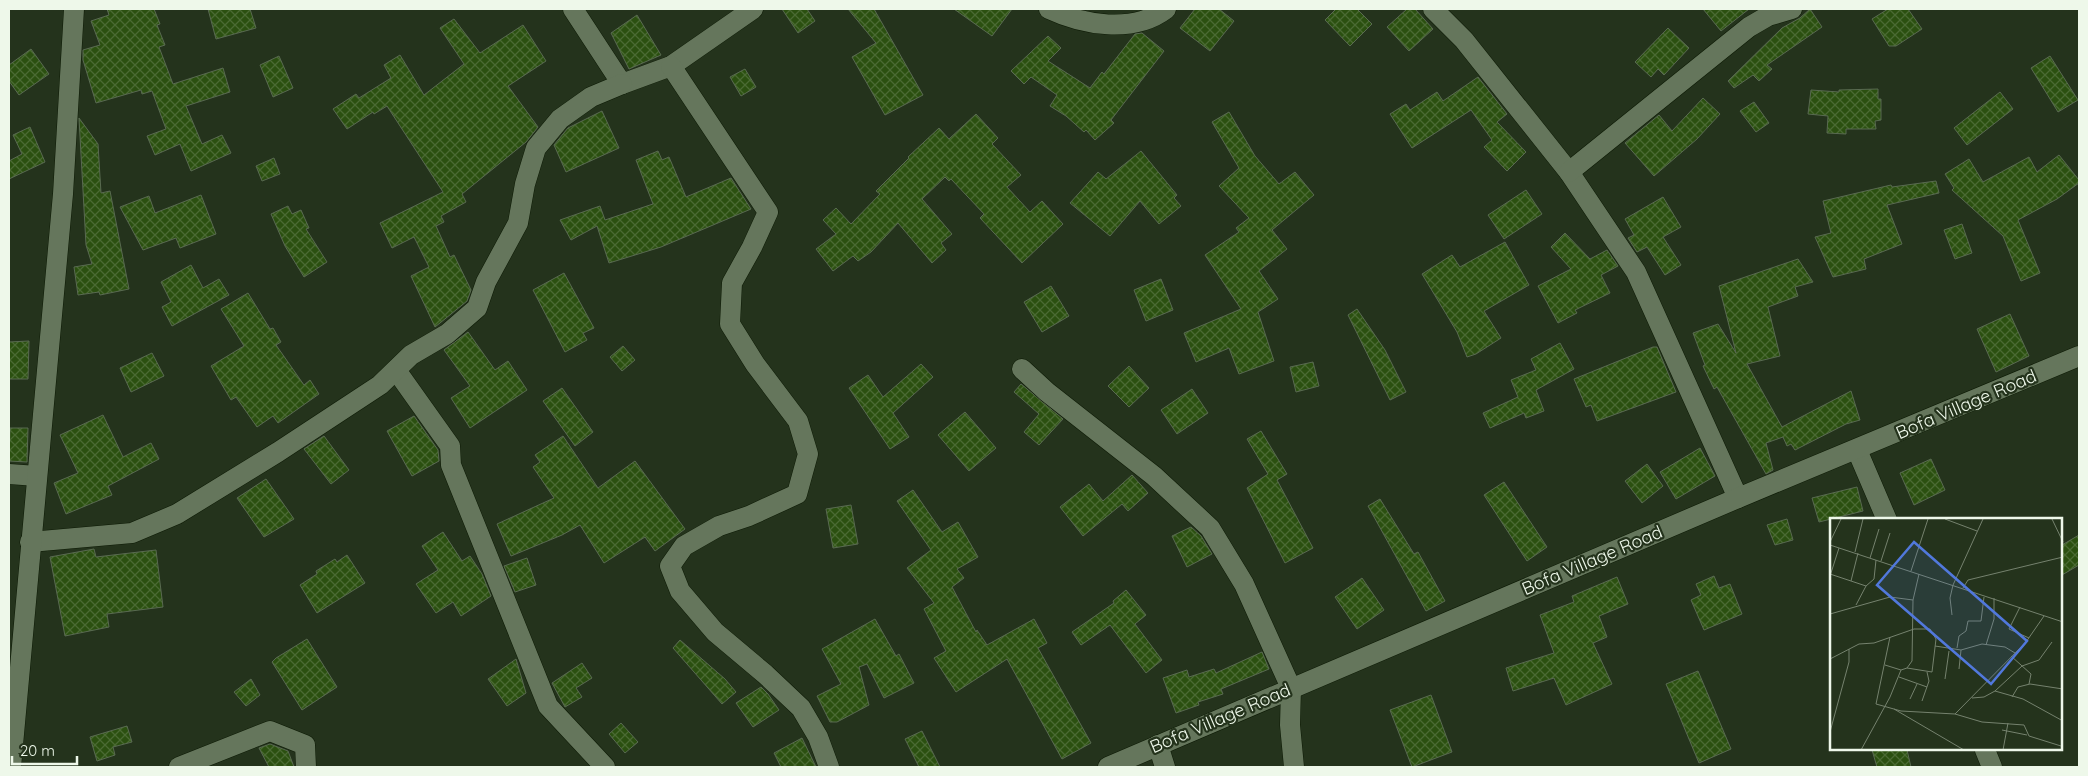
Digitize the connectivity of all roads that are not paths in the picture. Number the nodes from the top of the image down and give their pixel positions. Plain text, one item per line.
1 (74, 9) edge
2 (573, 9) edge
3 (1049, 9) edge
4 (1166, 9) edge
5 (1434, 9) edge
6 (1792, 9) edge
7 (748, 10) edge
8 (672, 66) junction
9 (622, 84) junction
10 (1569, 172) junction
11 (2079, 356) edge
12 (1022, 369) dead end
13 (396, 370) junction
14 (1857, 450) junction
15 (9, 474) edge
16 (37, 476) junction
17 (1738, 498) junction
18 (1885, 518) edge
19 (30, 542) junction
20 (1290, 688) junction
21 (1158, 745) junction
22 (1985, 751) edge
23 (11, 767) edge
24 (179, 767) edge
25 (306, 767) edge
26 (605, 767) edge
27 (829, 767) edge
28 (1108, 767) edge
29 (1165, 767) edge
30 (1294, 767) edge
31 (1992, 767) edge

1 - 16 street
2 - 9 street
3 - 4 street
5 - 10 street
6 - 10 street
7 - 8 street
8 - 9 street
8 - 27 street
9 - 13 street
10 - 17 street
11 - 14 street, Bofa Village Road
12 - 20 street
13 - 19 street
13 - 26 street
14 - 17 street, Bofa Village Road
14 - 18 street
15 - 16 street
16 - 19 street
17 - 20 street, Bofa Village Road
19 - 23 street
20 - 21 street, Bofa Village Road
20 - 30 street
21 - 28 street, Bofa Village Road
21 - 29 street
22 - 31 street
24 - 25 street

